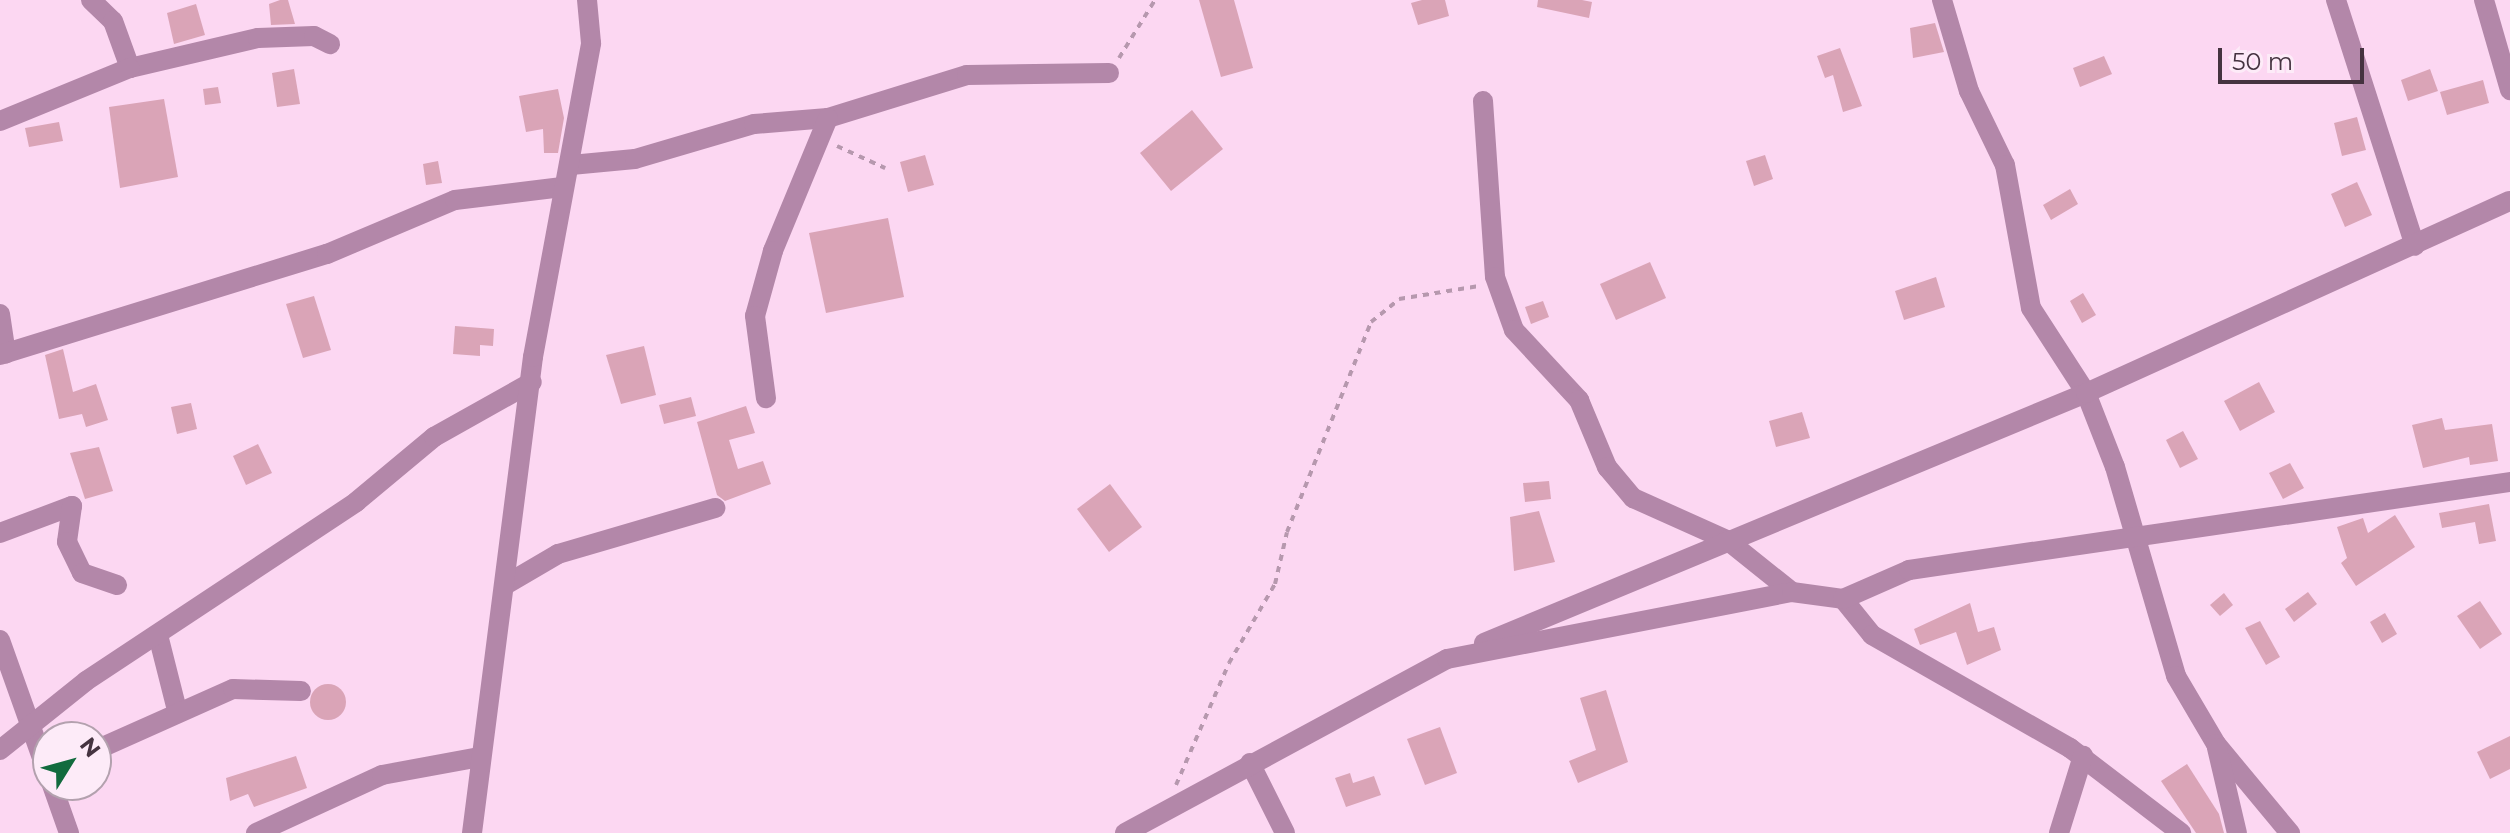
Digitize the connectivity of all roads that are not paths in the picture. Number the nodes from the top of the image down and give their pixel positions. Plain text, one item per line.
1 (91, 0) edge
2 (587, 0) edge
3 (1942, 0) edge
4 (2336, 0) edge
5 (2484, 0) edge
6 (330, 44) dead end
7 (130, 68) junction
8 (1109, 73) road end
9 (2510, 90) edge
10 (1483, 101) dead end
11 (828, 118) junction
12 (0, 121) edge
13 (571, 165) junction
14 (562, 187) junction
15 (2510, 201) edge
16 (2415, 246) junction
17 (0, 314) edge
18 (3, 354) edge
19 (532, 382) junction
20 (2086, 393) junction
21 (766, 398) dead end
22 (2510, 482) edge
23 (715, 508) dead end
24 (0, 533) edge
25 (1727, 540) junction
26 (2142, 541) junction
27 (507, 584) junction
28 (117, 585) dead end
29 (1792, 592) junction
30 (1843, 599) junction
31 (159, 639) junction
32 (0, 640) edge
33 (1447, 659) junction
34 (301, 691) dead end
35 (177, 710) junction
36 (30, 725) junction
37 (32, 730) edge
38 (112, 742) edge
39 (2216, 744) junction
40 (0, 750) edge
41 (2083, 756) junction
42 (480, 757) junction
43 (1250, 763) junction
44 (58, 801) edge
45 (1169, 808) junction
46 (69, 833) edge
47 (256, 833) edge
48 (472, 833) edge
49 (1125, 833) edge
50 (1154, 833) edge
51 (1285, 833) edge
52 (2059, 833) edge
53 (2181, 833) edge
54 (2237, 833) edge
55 (2290, 833) edge

1 - 7 street
2 - 13 street
3 - 20 street
4 - 16 street
5 - 9 street
6 - 7 street
7 - 12 street
8 - 11 street
10 - 25 street
11 - 13 street
11 - 21 street
13 - 14 street
14 - 18 street
14 - 19 street
15 - 16 street
16 - 20 street
17 - 18 street
19 - 27 street
19 - 31 street
20 - 25 street
20 - 26 street
22 - 26 street
23 - 27 street
24 - 28 street
25 - 29 street
25 - 33 street
26 - 30 street
26 - 39 street
27 - 42 street
29 - 30 street
29 - 33 street
30 - 41 street
31 - 35 street
31 - 36 street
32 - 36 street
33 - 43 street
34 - 35 street
35 - 38 street
36 - 37 street
36 - 40 street
39 - 54 street
39 - 55 street
41 - 52 street
41 - 53 street
42 - 47 street
42 - 48 street
43 - 45 street
43 - 51 street
44 - 46 street
45 - 49 street
45 - 50 street

